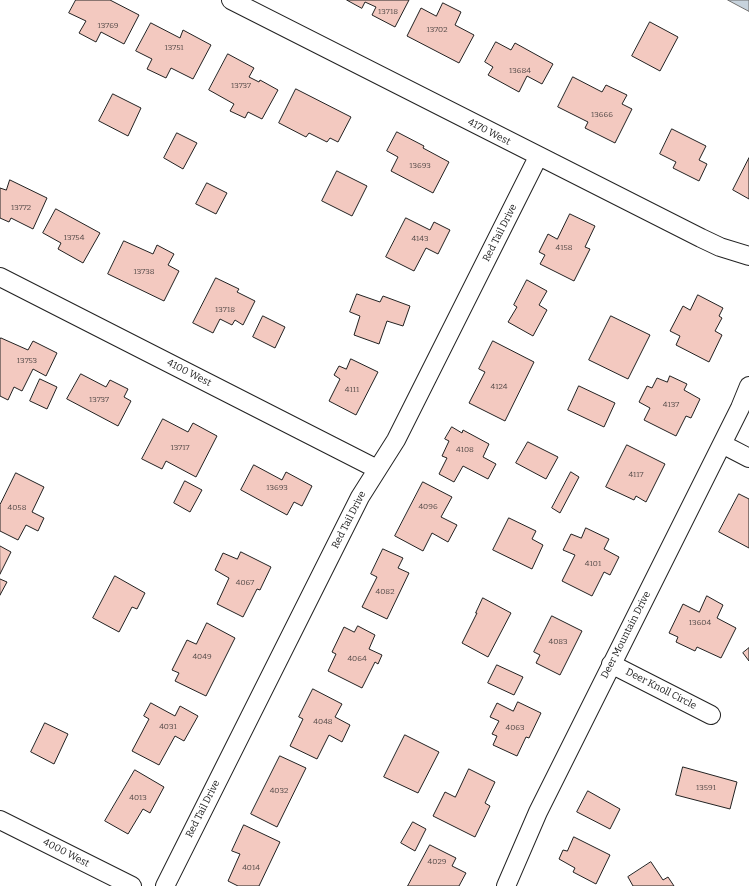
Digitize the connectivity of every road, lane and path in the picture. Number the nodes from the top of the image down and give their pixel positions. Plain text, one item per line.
1 (231, 0) edge
2 (538, 157) junction
3 (749, 256) edge
4 (0, 277) edge
5 (749, 386) edge
6 (722, 444) junction
7 (749, 458) edge
8 (377, 468) junction
9 (611, 664) junction
10 (711, 715) dead end
11 (0, 820) edge
12 (132, 886) edge
13 (164, 886) edge
14 (506, 886) edge

1 - 2 street, 4170 West
2 - 3 street, 4170 West
2 - 8 street, Red Tail Drive
4 - 8 street, 4100 West
5 - 6 street, Deer Mountain Drive
6 - 7 street
6 - 9 street, Deer Mountain Drive
8 - 13 street, Red Tail Drive
9 - 10 street, Deer Knoll Circle
9 - 14 street, Deer Mountain Drive
11 - 12 street, 4000 West

